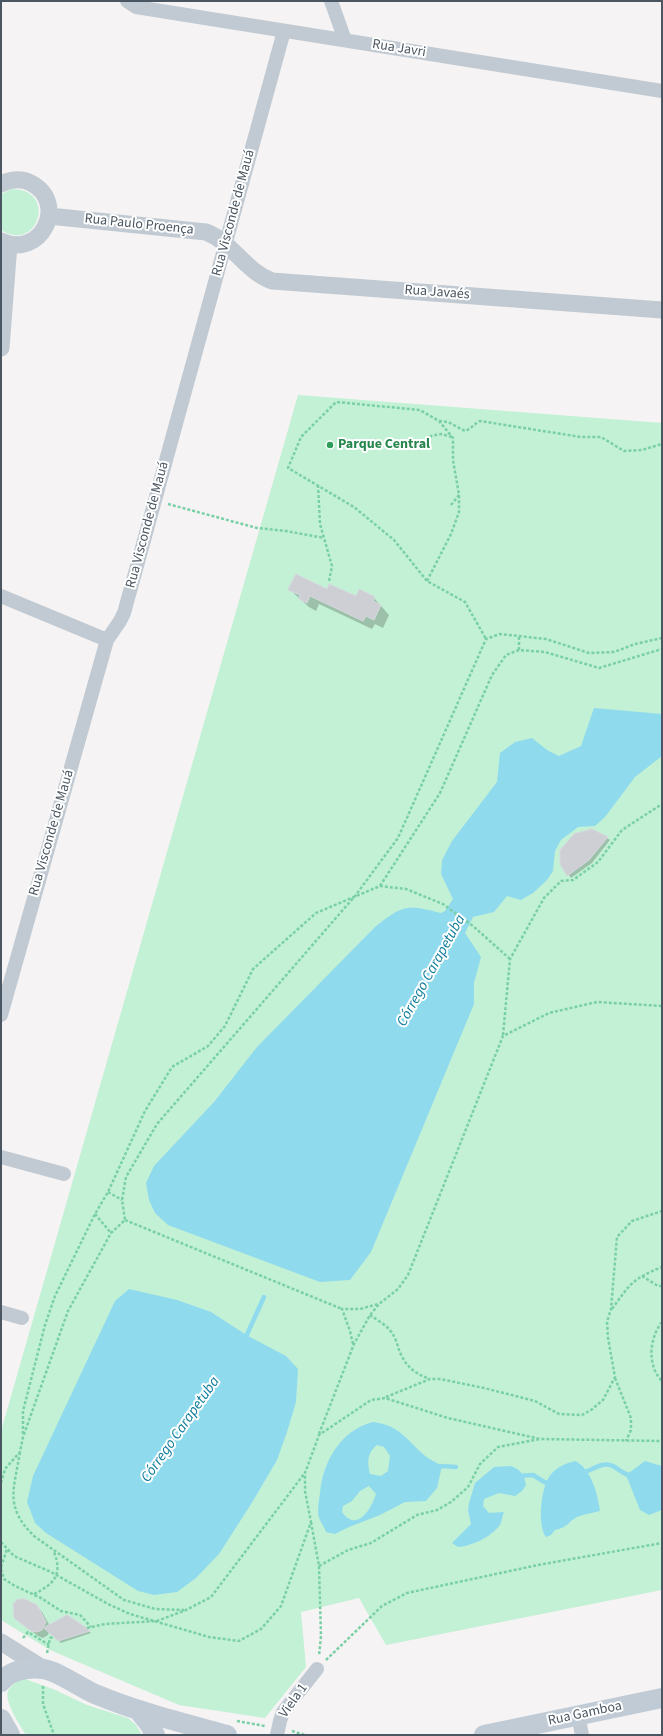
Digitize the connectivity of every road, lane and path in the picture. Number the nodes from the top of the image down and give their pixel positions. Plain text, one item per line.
1 (331, 1) edge
2 (131, 4) edge
3 (284, 30) junction
4 (345, 40) junction
5 (662, 91) edge
6 (1, 184) edge
7 (49, 216) junction
8 (3, 242) edge
9 (225, 244) junction
10 (662, 310) edge
11 (1, 348) edge
12 (439, 421) junction
13 (452, 438) junction
14 (662, 444) edge
15 (426, 446) dead end
16 (318, 485) junction
17 (460, 494) junction
18 (155, 501) junction
19 (451, 505) dead end
20 (324, 538) junction
21 (329, 581) dead end
22 (427, 581) junction
23 (1, 596) edge
24 (519, 636) junction
25 (662, 638) edge
26 (486, 639) junction
27 (107, 640) junction
28 (662, 649) edge
29 (519, 650) junction
30 (662, 804) edge
31 (380, 886) junction
32 (355, 896) junction
33 (510, 959) junction
34 (662, 1006) edge
35 (1, 1015) edge
36 (503, 1036) junction
37 (1, 1157) edge
38 (64, 1174) dead end
39 (108, 1192) junction
40 (122, 1200) junction
41 (662, 1211) edge
42 (95, 1214) junction
43 (125, 1220) junction
44 (112, 1234) junction
45 (662, 1268) edge
46 (641, 1276) junction
47 (662, 1286) edge
48 (379, 1304) junction
49 (611, 1309) junction
50 (342, 1310) junction
51 (1, 1312) edge
52 (370, 1315) junction
53 (22, 1318) dead end
54 (662, 1322) edge
55 (354, 1344) junction
56 (614, 1377) junction
57 (430, 1379) junction
58 (662, 1381) edge
59 (385, 1398) junction
60 (319, 1435) junction
61 (23, 1437) junction
62 (540, 1439) junction
63 (626, 1441) junction
64 (662, 1442) edge
65 (20, 1452) junction
66 (305, 1473) junction
67 (1, 1483) edge
68 (311, 1522) junction
69 (1, 1542) edge
70 (662, 1543) edge
71 (7, 1548) junction
72 (54, 1551) junction
73 (319, 1566) junction
74 (1, 1568) edge
75 (57, 1575) junction
76 (33, 1595) junction
77 (186, 1610) junction
78 (157, 1621) junction
79 (91, 1627) junction
80 (87, 1628) dead end
81 (1, 1642) edge
82 (44, 1669) junction
83 (317, 1669) junction
84 (1, 1682) edge
85 (662, 1698) edge
86 (139, 1711) junction
87 (578, 1715) junction
88 (1, 1719) edge
89 (10, 1735) edge
90 (154, 1735) edge
91 (227, 1735) edge
92 (277, 1735) edge
93 (484, 1735) edge
94 (582, 1735) edge

1 - 4 street
2 - 3 street, Rua Javri
3 - 4 street, Rua Javri
3 - 9 street, Rua Visconde de Mauá
4 - 5 street, Rua Javri
6 - 7 street
7 - 8 street
7 - 9 street, Rua Paulo Proença
8 - 11 street
9 - 10 street, Rua Javaés
9 - 18 street, Rua Visconde de Mauá
12 - 13 path
12 - 14 path
12 - 16 path
13 - 15 path
13 - 17 path
16 - 20 path
16 - 22 path
17 - 19 path
17 - 22 path
18 - 20 path
18 - 27 street, Rua Visconde de Mauá
20 - 21 path
22 - 26 path
23 - 27 street
24 - 25 path
24 - 26 path
24 - 29 path
26 - 32 path
27 - 35 street, Rua Visconde de Mauá
28 - 29 path
29 - 31 path
30 - 33 path
31 - 32 path
31 - 33 path
32 - 39 path
32 - 40 path
33 - 36 path
34 - 36 path
36 - 48 path
37 - 38 street
39 - 40 path
39 - 42 path
40 - 43 path
41 - 49 path
42 - 44 path
42 - 61 path
43 - 44 path
43 - 50 path
44 - 61 path
45 - 46 path
46 - 47 path
46 - 49 path
48 - 50 path
48 - 52 path
49 - 56 path
50 - 55 path
51 - 53 street
52 - 55 path
52 - 57 path
54 - 58 path
55 - 60 path
56 - 57 path
56 - 63 path
57 - 59 path
59 - 60 path
59 - 62 path
60 - 66 path
61 - 65 path
62 - 63 path
62 - 73 path
63 - 64 path
65 - 67 path
65 - 72 path
66 - 68 path
66 - 77 path
68 - 73 path
68 - 78 path
69 - 71 path
70 - 83 path
71 - 74 path
71 - 75 path
72 - 75 path
72 - 77 path
73 - 83 path
74 - 76 path
75 - 76 path
75 - 78 path
76 - 79 path
77 - 78 path
78 - 79 path
79 - 80 path
81 - 82 street
82 - 84 main road
82 - 86 main road
83 - 92 street, Viela 1
85 - 87 main road, Rua Gamboa
86 - 90 main road
86 - 91 main road
87 - 93 main road, Rua Gamboa
87 - 94 street
88 - 89 main road

